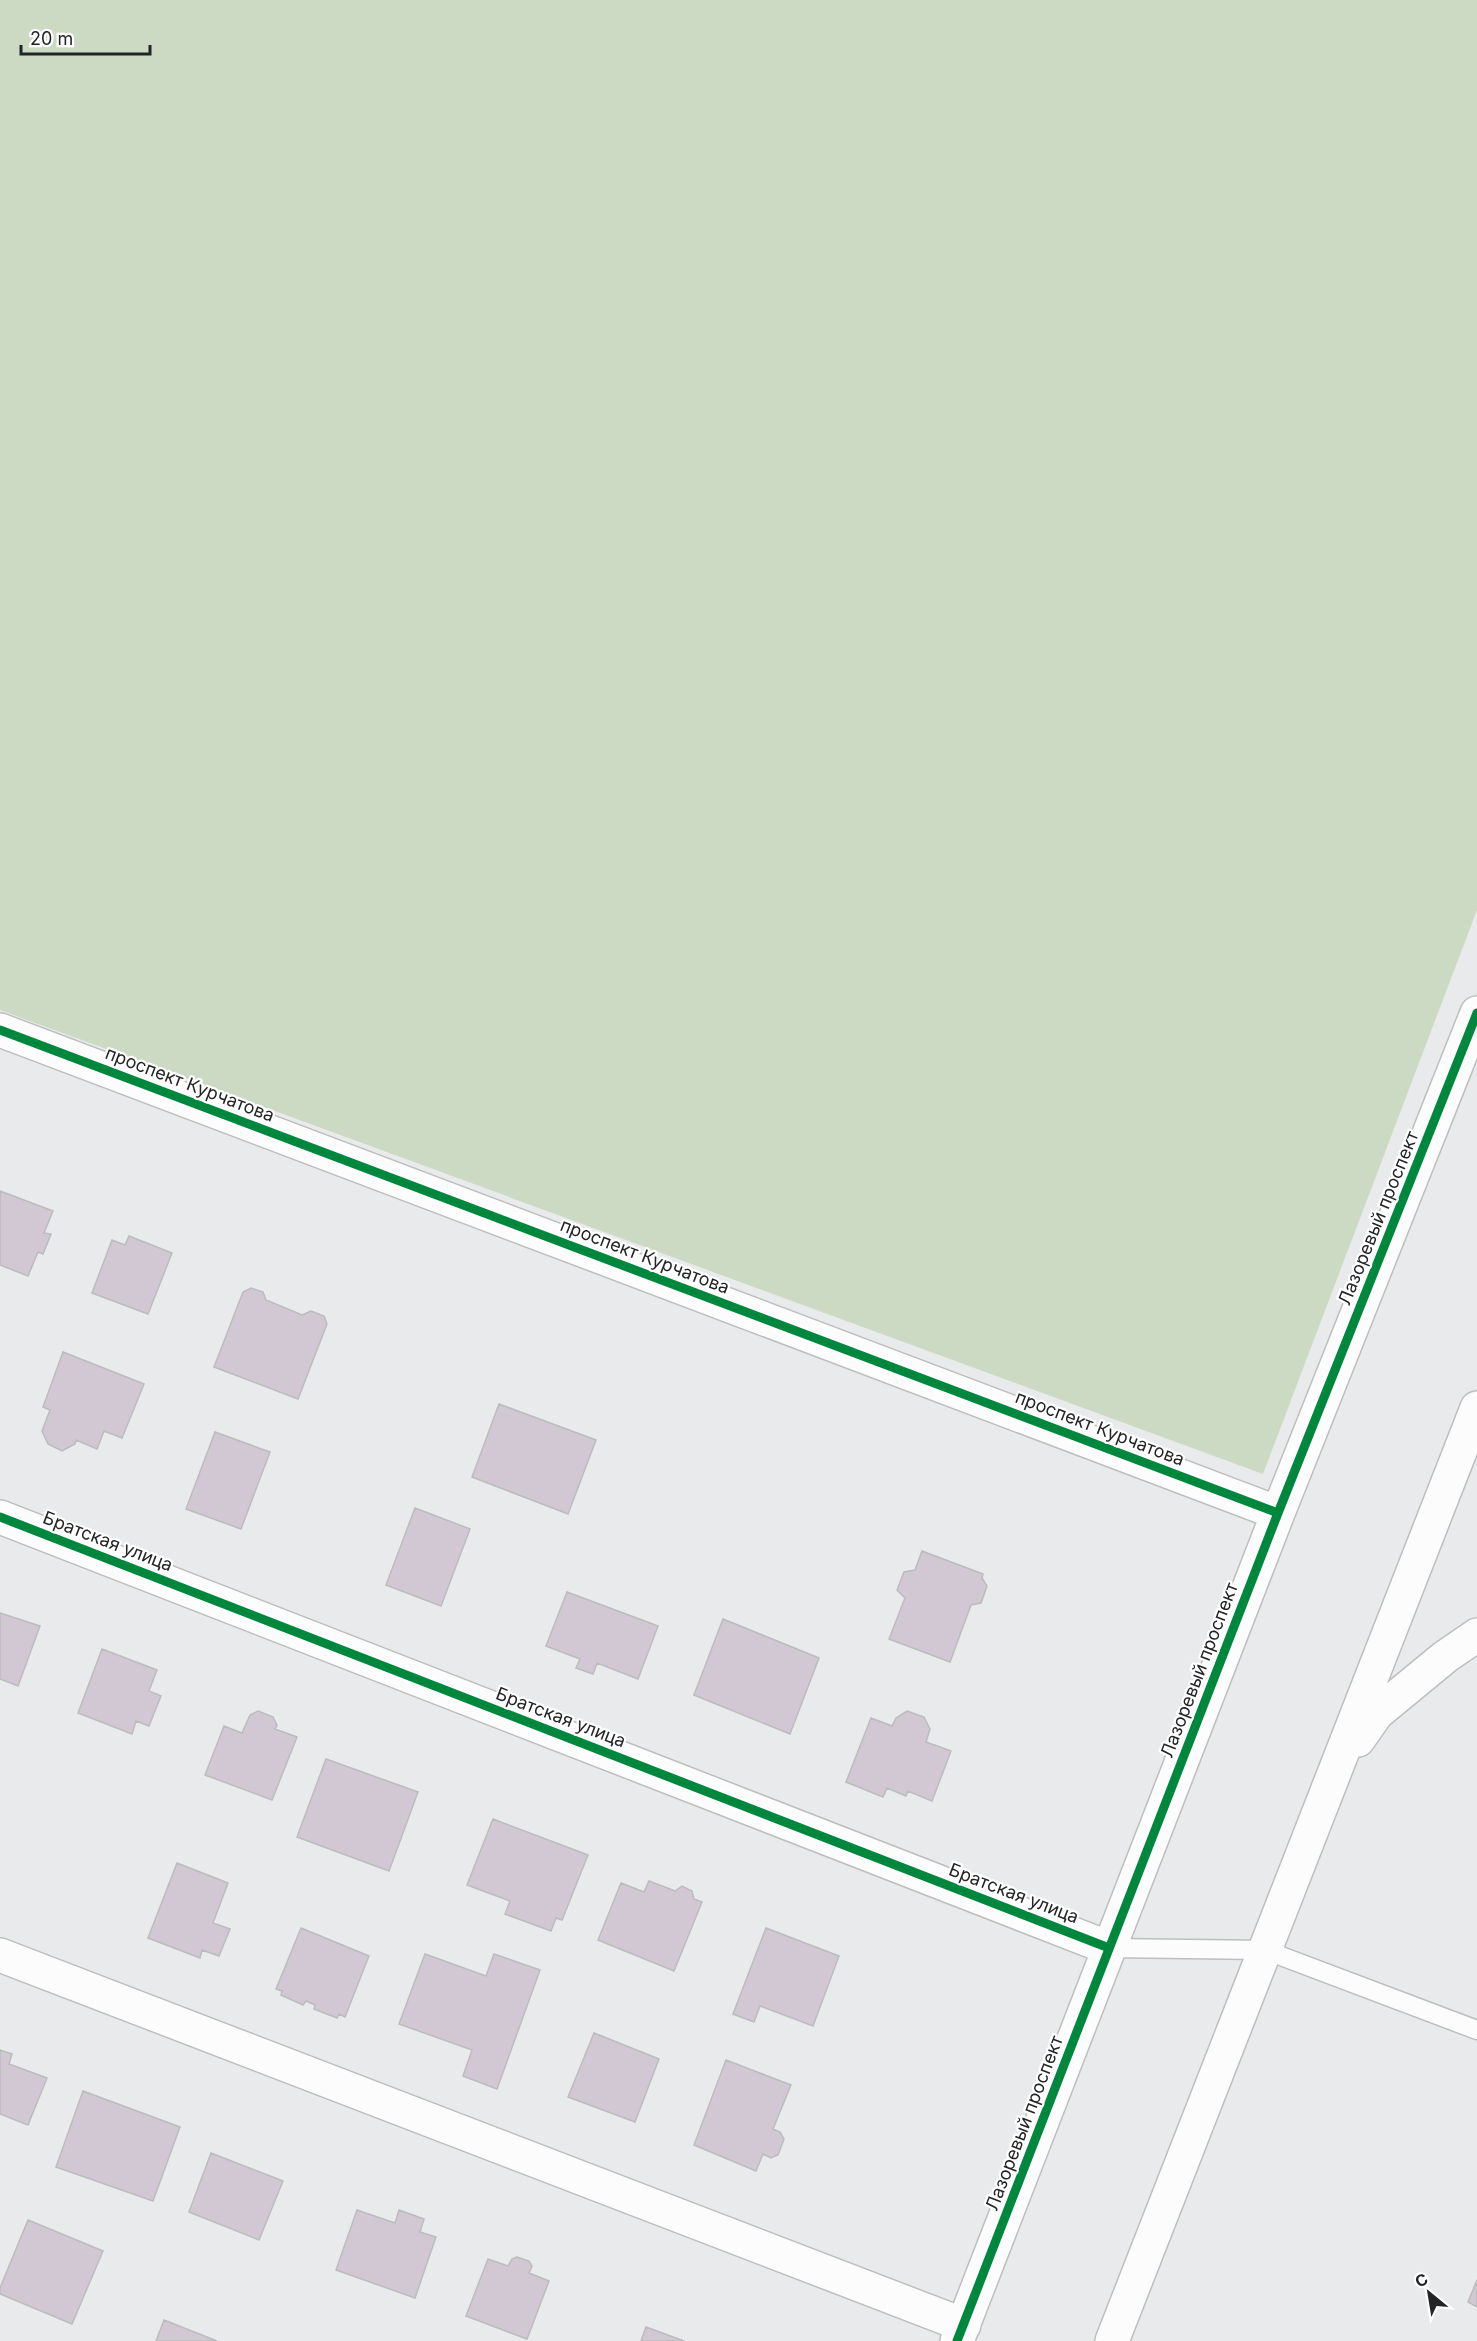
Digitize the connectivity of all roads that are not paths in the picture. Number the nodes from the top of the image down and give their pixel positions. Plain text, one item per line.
1 (1477, 1013) edge
2 (0, 1030) edge
3 (1477, 1408) edge
4 (1278, 1513) junction
5 (0, 1517) edge
6 (1477, 1635) edge
7 (1334, 1773) junction
8 (1109, 1948) junction
9 (1265, 1950) junction
10 (0, 1955) edge
11 (1477, 2030) edge
12 (960, 2333) edge
13 (1112, 2341) edge

1 - 4 street, Лазоревый проспект
2 - 4 street, проспект Курчатова
3 - 7 street
4 - 8 street, Лазоревый проспект
5 - 8 street, Братская улица
6 - 7 street
7 - 9 street
8 - 9 lane
8 - 12 street, Лазоревый проспект
9 - 11 lane
9 - 13 street
10 - 12 street

